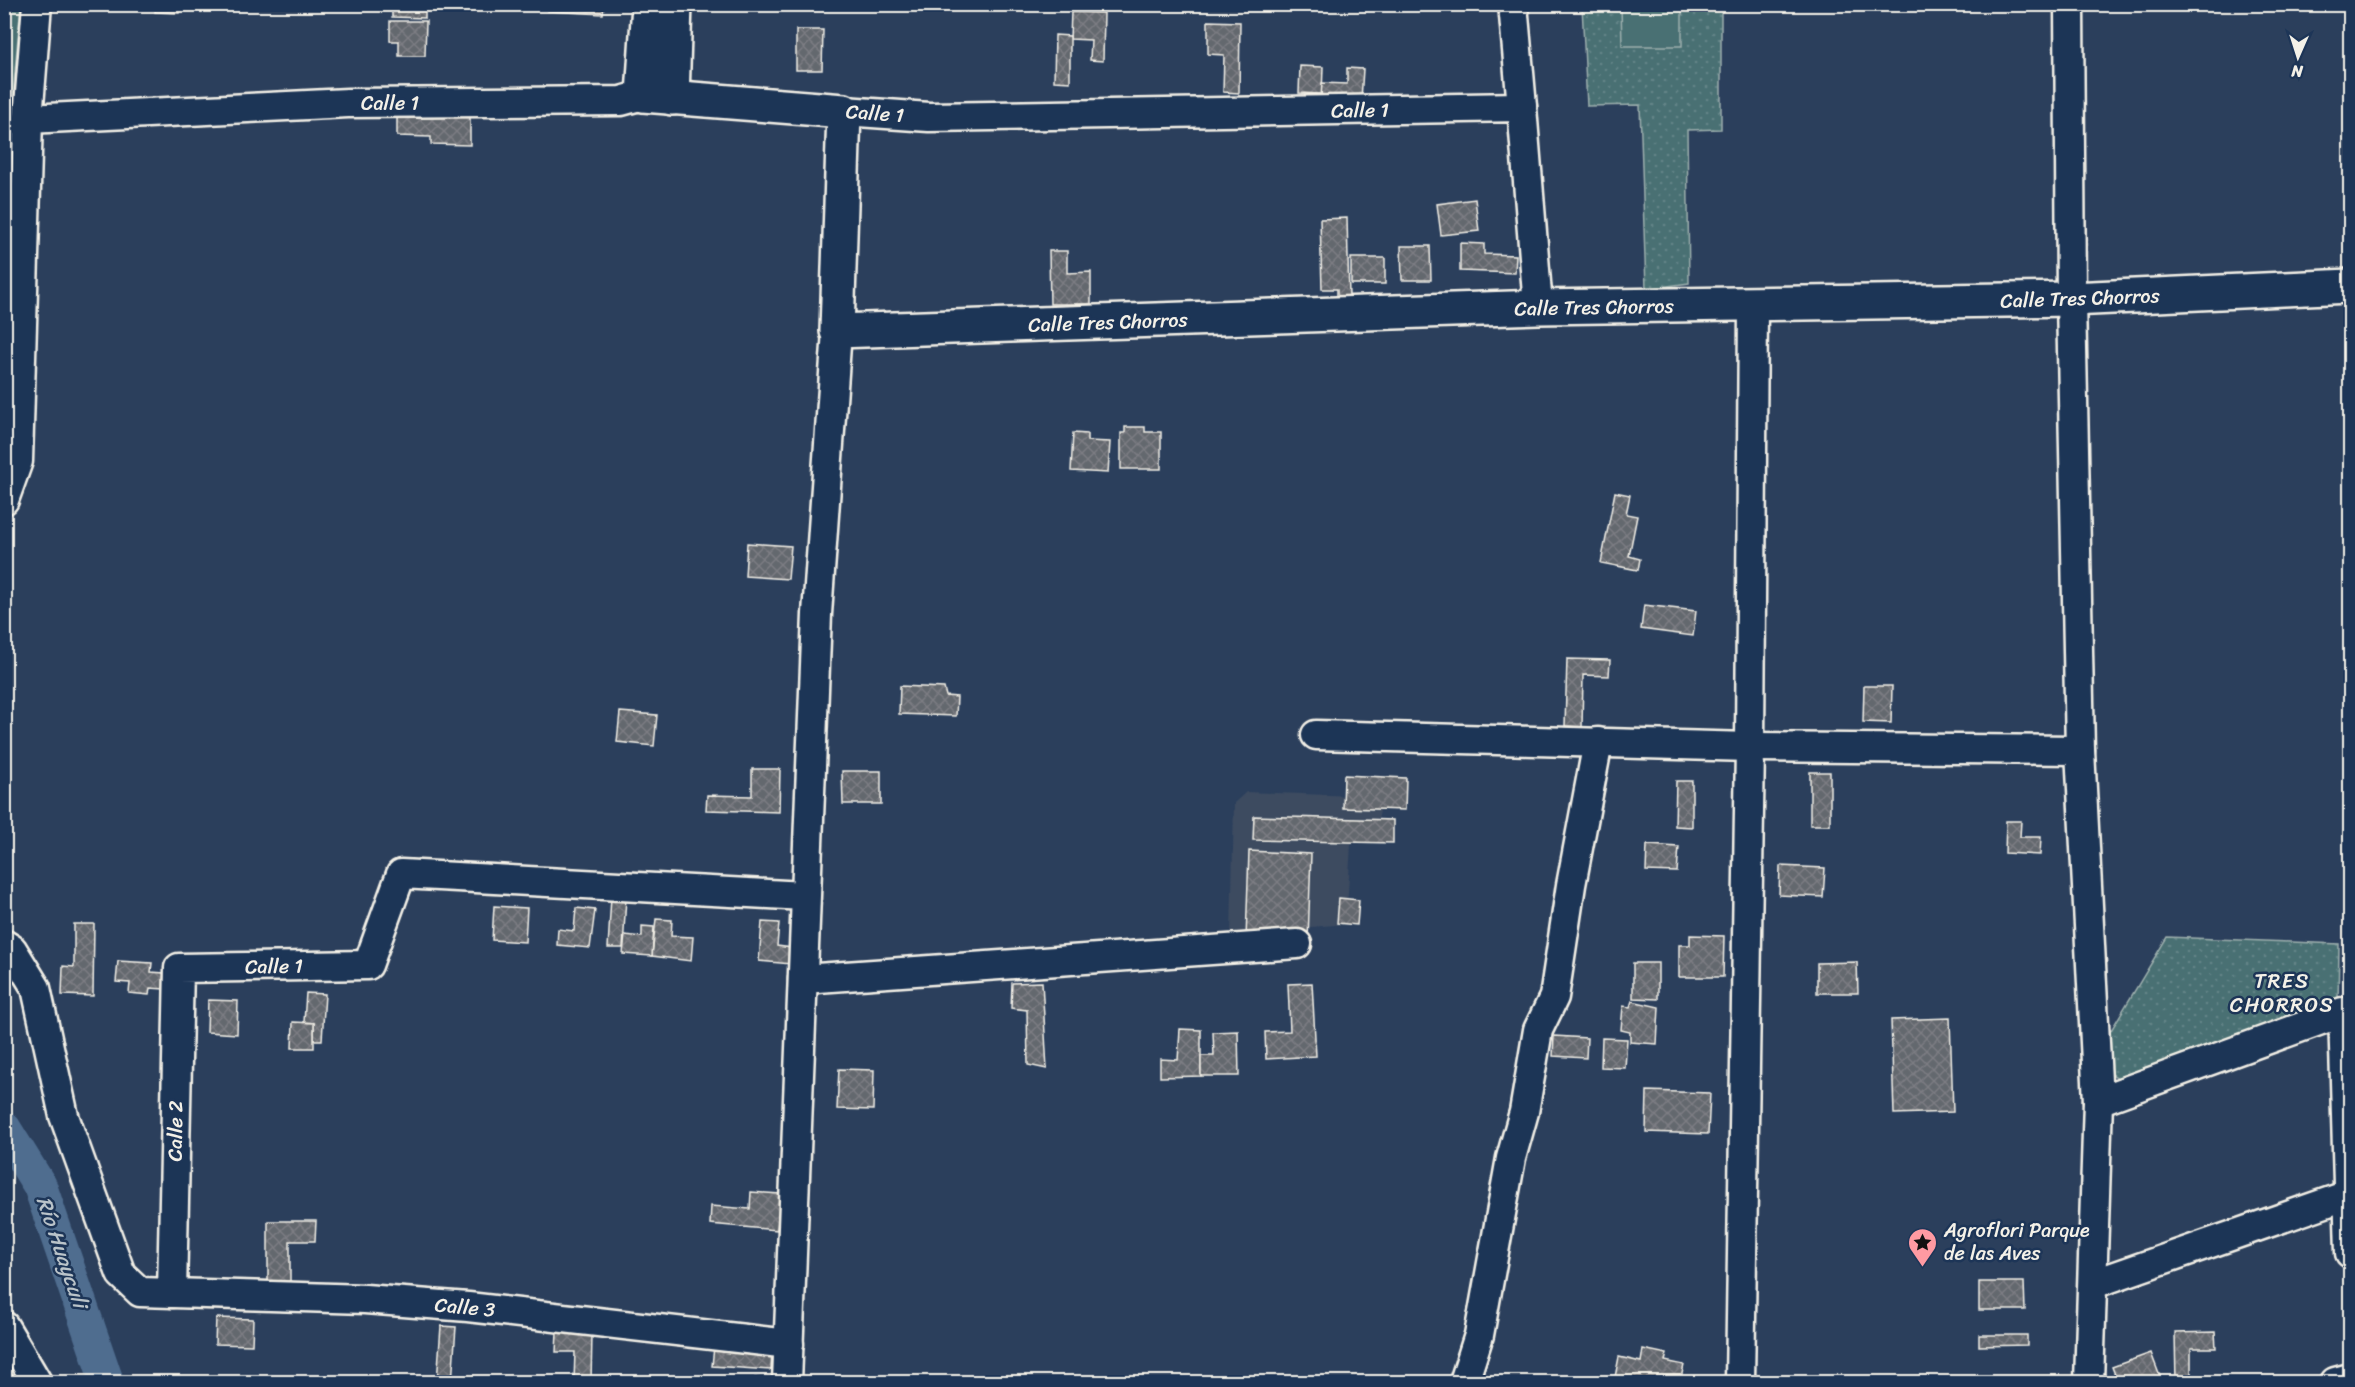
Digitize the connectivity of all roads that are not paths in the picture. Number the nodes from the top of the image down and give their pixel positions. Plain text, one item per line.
1 (37, 4) edge
2 (649, 4) edge
3 (675, 4) edge
4 (1514, 4) edge
5 (2069, 4) edge
6 (658, 96) junction
7 (1522, 107) junction
8 (844, 111) junction
9 (28, 119) junction
10 (2350, 286) edge
11 (2071, 299) junction
12 (1753, 306) junction
13 (1538, 307) junction
14 (837, 331) junction
15 (4, 500) edge
16 (1316, 735) dead end
17 (1598, 742) junction
18 (1750, 747) junction
19 (2080, 750) junction
20 (804, 896) junction
21 (4, 944) edge
22 (1296, 944) dead end
23 (179, 968) joint
24 (803, 979) junction
25 (2098, 1101) junction
26 (2348, 1195) junction
27 (2350, 1252) edge
28 (2093, 1284) junction
29 (172, 1293) junction
30 (4, 1326) edge
31 (789, 1344) junction
32 (2350, 1378) edge
33 (37, 1383) edge
34 (786, 1383) edge
35 (1464, 1383) edge
36 (1740, 1383) edge
37 (2089, 1383) edge
38 (2335, 1383) edge

1 - 9 street
2 - 6 main road
3 - 6 main road
4 - 7 street
5 - 11 street
6 - 8 main road, Calle 1
6 - 9 street, Calle 1
7 - 8 street, Calle 1
7 - 13 street
8 - 14 main road
9 - 15 street
10 - 11 main road, Calle Tres Chorros
11 - 12 main road, Calle Tres Chorros
11 - 19 street
12 - 13 main road, Calle Tres Chorros
12 - 18 street
13 - 14 main road, Calle Tres Chorros
14 - 20 street
16 - 17 street
17 - 18 street
17 - 35 street
18 - 19 street
18 - 36 street
19 - 25 street
20 - 23 street, Calle 1
20 - 24 street
21 - 29 street, Calle 3
22 - 24 street
23 - 29 street, Calle 2
24 - 31 street
25 - 26 street
25 - 28 street
26 - 27 street
26 - 28 street
28 - 37 street
29 - 31 street, Calle 3
30 - 33 street
31 - 34 street
32 - 38 street

